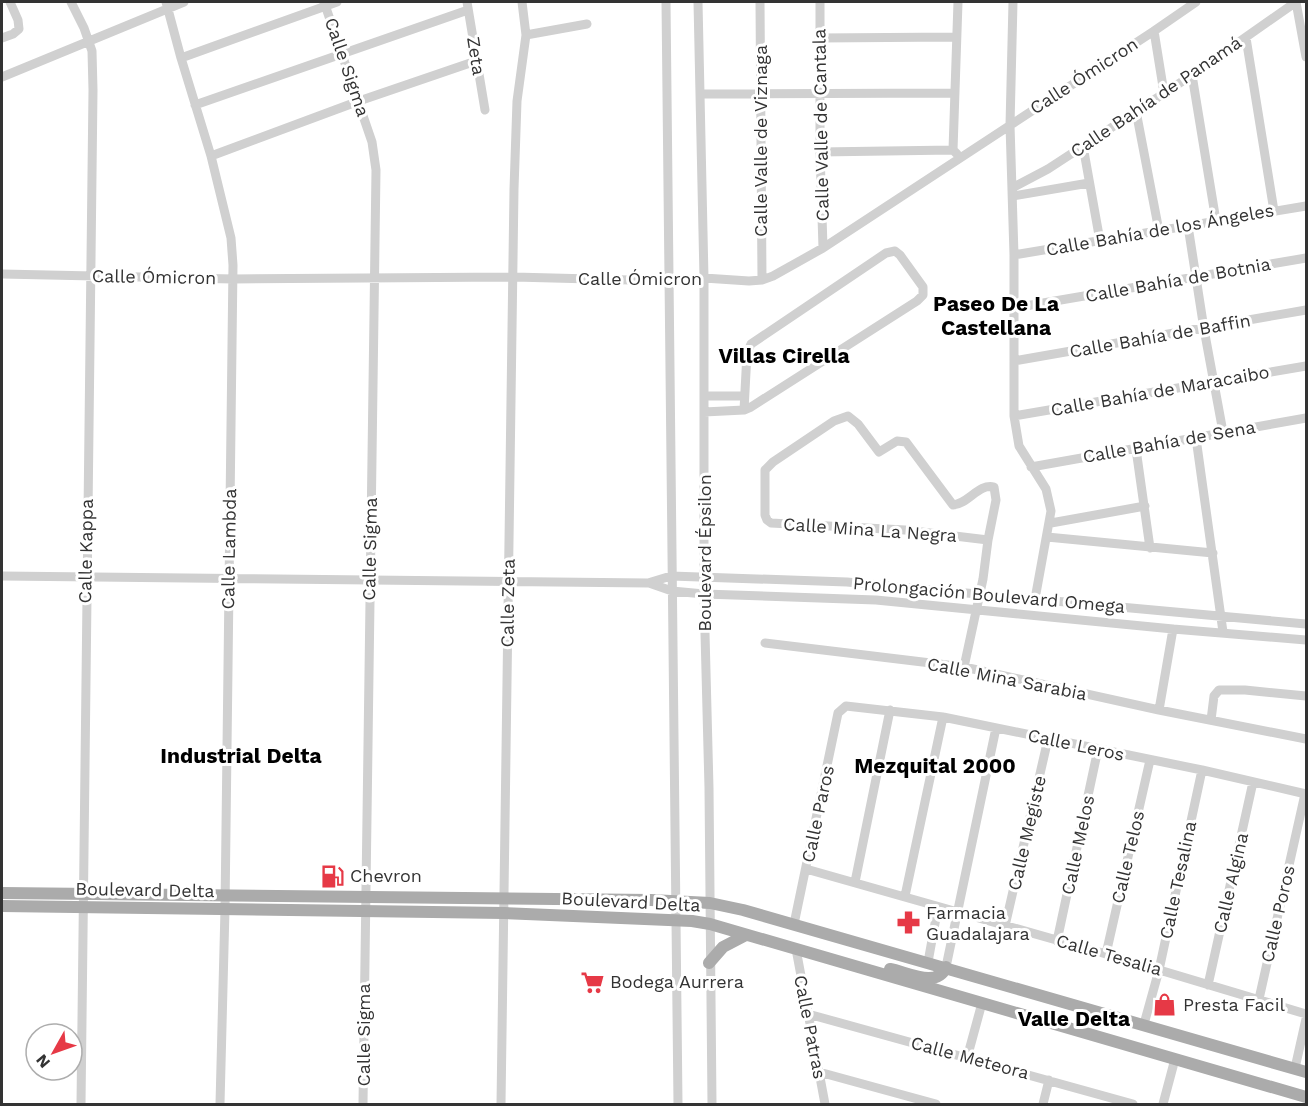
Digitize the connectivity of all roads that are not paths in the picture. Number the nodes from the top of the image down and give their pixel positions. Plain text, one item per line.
1 (10, 2) edge
2 (71, 2) edge
3 (184, 2) edge
4 (337, 2) edge
5 (522, 2) edge
6 (666, 2) edge
7 (698, 2) edge
8 (760, 2) edge
9 (820, 2) edge
10 (958, 2) edge
11 (1013, 2) edge
12 (1196, 2) edge
13 (1296, 2) edge
14 (325, 3) edge
15 (166, 5) edge
16 (467, 6) edge
17 (587, 24) dead end
18 (1154, 31) junction
19 (526, 35) junction
20 (957, 37) junction
21 (2, 38) edge
22 (819, 38) junction
23 (1246, 38) junction
24 (89, 40) junction
25 (342, 53) junction
26 (1306, 57) edge
27 (181, 58) junction
28 (476, 61) junction
29 (1192, 75) junction
30 (2, 77) edge
31 (955, 93) junction
32 (1164, 93) junction
33 (700, 94) junction
34 (761, 94) junction
35 (819, 94) junction
36 (359, 101) junction
37 (195, 105) junction
38 (485, 110) dead end
39 (1136, 111) junction
40 (1010, 125) junction
41 (1083, 146) junction
42 (953, 150) junction
43 (820, 152) junction
44 (210, 156) junction
45 (960, 158) junction
46 (1089, 183) junction
47 (1012, 192) junction
48 (1306, 206) edge
49 (1274, 211) junction
50 (1216, 221) junction
51 (1188, 226) junction
52 (1159, 231) junction
53 (1100, 241) junction
54 (823, 248) junction
55 (1014, 255) junction
56 (1306, 258) edge
57 (2, 274) edge
58 (90, 276) junction
59 (513, 277) junction
60 (1195, 277) junction
61 (704, 278) junction
62 (233, 279) junction
63 (374, 279) junction
64 (762, 280) junction
65 (669, 281) junction
66 (1014, 308) junction
67 (1306, 310) edge
68 (1204, 329) junction
69 (1014, 361) junction
70 (1306, 366) edge
71 (1214, 382) junction
72 (704, 396) junction
73 (744, 396) junction
74 (744, 410) junction
75 (704, 412) junction
76 (1014, 416) junction
77 (1306, 418) edge
78 (1223, 432) junction
79 (1196, 438) junction
80 (1136, 449) junction
81 (1031, 467) junction
82 (1145, 506) junction
83 (1050, 523) junction
84 (1047, 537) junction
85 (988, 540) junction
86 (1150, 548) junction
87 (1213, 553) junction
88 (2, 576) edge
89 (671, 576) junction
90 (86, 577) junction
91 (229, 577) junction
92 (704, 578) junction
93 (370, 580) junction
94 (508, 581) junction
95 (648, 583) junction
96 (672, 591) junction
97 (704, 594) junction
98 (979, 594) junction
99 (1035, 599) junction
100 (976, 610) junction
101 (1222, 616) junction
102 (1306, 624) edge
103 (1173, 629) junction
104 (1224, 632) junction
105 (1306, 640) edge
106 (765, 643) dead end
107 (963, 667) junction
108 (1306, 696) edge
109 (843, 706) joint
110 (890, 710) junction
111 (1159, 710) junction
112 (943, 717) junction
113 (1211, 720) junction
114 (996, 728) junction
115 (1048, 739) junction
116 (1306, 739) edge
117 (1098, 749) junction
118 (1150, 760) junction
119 (1202, 770) junction
120 (1253, 782) junction
121 (1306, 794) edge
122 (806, 869) junction
123 (855, 882) junction
124 (2, 894) edge
125 (224, 896) junction
126 (905, 896) junction
127 (505, 899) junction
128 (84, 900) junction
129 (675, 900) junction
130 (710, 903) junction
131 (365, 904) junction
132 (2, 906) edge
133 (938, 907) junction
134 (225, 909) junction
135 (959, 912) junction
136 (504, 913) junction
137 (675, 919) junction
138 (710, 924) junction
139 (794, 924) junction
140 (1005, 926) junction
141 (746, 935) junction
142 (1057, 941) junction
143 (796, 949) junction
144 (1106, 954) junction
145 (928, 962) junction
146 (709, 963) junction
147 (946, 967) junction
148 (868, 969) junction
149 (1159, 970) junction
150 (1208, 985) junction
151 (1259, 999) junction
152 (982, 1003) junction
153 (808, 1014) junction
154 (1306, 1014) edge
155 (1306, 1019) edge
156 (1144, 1024) junction
157 (967, 1058) junction
158 (1175, 1059) junction
159 (1301, 1070) edge
160 (819, 1072) junction
161 (1049, 1080) junction
162 (1306, 1097) edge
163 (81, 1104) edge
164 (220, 1104) edge
165 (363, 1104) edge
166 (501, 1104) edge
167 (678, 1104) edge
168 (712, 1104) edge
169 (825, 1104) edge
170 (936, 1104) edge
171 (1042, 1104) edge
172 (1133, 1104) edge
173 (1163, 1104) edge

1 - 21 street
2 - 24 street, Calle Kappa
3 - 15 street
4 - 14 street
5 - 19 street, Calle Zeta
6 - 65 street, Boulevard Épsilon
7 - 33 street, Boulevard Épsilon
8 - 34 street, Calle Valle de Viznaga
9 - 22 street, Calle Valle de Cantala
10 - 20 street
11 - 40 street
12 - 18 street, Calle Ómicron
13 - 23 street, Calle Bahía de Panamá
13 - 26 street
14 - 25 street, Calle Sigma
14 - 27 street
15 - 24 street
15 - 27 street, Calle Lambda
16 - 25 street
16 - 28 street, Zeta
17 - 19 street
18 - 32 street
18 - 40 street, Calle Ómicron
19 - 59 street, Calle Zeta
20 - 22 street
20 - 31 street
22 - 35 street, Calle Valle de Cantala
23 - 29 street, Calle Bahía de Panamá
23 - 49 street
24 - 30 street
24 - 58 street, Calle Kappa
25 - 36 street, Calle Sigma
25 - 37 street
27 - 37 street, Calle Lambda
28 - 36 street
28 - 38 street, Zeta
29 - 32 street, Calle Bahía de Panamá
29 - 50 street
31 - 35 street
31 - 42 street
32 - 39 street, Calle Bahía de Panamá
33 - 34 street
33 - 61 street, Boulevard Épsilon
34 - 35 street
34 - 64 street, Calle Valle de Viznaga
35 - 43 street, Calle Valle de Cantala
36 - 44 street
36 - 63 street, Calle Sigma
37 - 44 street, Calle Lambda
39 - 41 street, Calle Bahía de Panamá
39 - 52 street
40 - 45 street, Calle Ómicron
40 - 47 street
41 - 46 street
41 - 47 street, Calle Bahía de Panamá
42 - 43 street
42 - 45 street
43 - 54 street, Calle Valle de Cantala
44 - 62 street, Calle Lambda
45 - 54 street, Calle Ómicron
46 - 47 street, Calle Bahía de Panamá
46 - 53 street
47 - 55 street
48 - 49 street, Calle Bahía de los Ángeles
49 - 50 street, Calle Bahía de los Ángeles
50 - 51 street, Calle Bahía de los Ángeles
51 - 52 street, Calle Bahía de los Ángeles
51 - 60 street
52 - 53 street, Calle Bahía de los Ángeles
53 - 55 street, Calle Bahía de los Ángeles
54 - 64 street, Calle Ómicron
55 - 66 street
56 - 60 street, Calle Bahía de Botnia
57 - 58 street, Calle Ómicron
58 - 62 street, Calle Ómicron
58 - 90 street, Calle Kappa
59 - 63 street, Calle Ómicron
59 - 65 street, Calle Ómicron
59 - 94 street, Calle Zeta
60 - 66 street, Calle Bahía de Botnia
60 - 68 street
61 - 64 street, Calle Ómicron
61 - 65 street, Calle Ómicron
61 - 72 street, Boulevard Épsilon
62 - 63 street, Calle Ómicron
62 - 91 street, Calle Lambda
63 - 93 street, Calle Sigma
65 - 89 street, Boulevard Épsilon
66 - 69 street
67 - 68 street, Calle Bahía de Baffin
68 - 69 street, Calle Bahía de Baffin
68 - 71 street
69 - 76 street
70 - 71 street, Calle Bahía de Maracaibo
71 - 76 street, Calle Bahía de Maracaibo
71 - 78 street
72 - 73 street
72 - 75 street, Boulevard Épsilon
73 - 74 street
73 - 74 street
74 - 75 street
75 - 92 street, Boulevard Épsilon
76 - 81 street
77 - 78 street, Calle Bahía de Sena
78 - 79 street, Calle Bahía de Sena
79 - 80 street, Calle Bahía de Sena
79 - 87 street
80 - 81 street, Calle Bahía de Sena
80 - 82 street
81 - 83 street
82 - 83 street
82 - 86 street
83 - 84 street
84 - 86 street
84 - 99 street
85 - 85 street, Calle Mina La Negra
85 - 98 street, Calle Mina La Negra
86 - 87 street
87 - 101 street
88 - 90 street
89 - 92 street, Prolongación Boulevard Omega
89 - 95 street
89 - 96 street, Boulevard Épsilon
90 - 91 street
90 - 128 street, Calle Kappa
91 - 93 street
91 - 125 street, Calle Lambda
92 - 97 street, Boulevard Épsilon
92 - 98 street, Prolongación Boulevard Omega
93 - 94 street
93 - 131 street, Calle Sigma
94 - 95 street
94 - 127 street, Calle Zeta
95 - 96 street, Prolongación Boulevard Omega
96 - 97 street, Prolongación Boulevard Omega
96 - 129 street, Boulevard Épsilon
97 - 100 street, Prolongación Boulevard Omega
97 - 130 street, Boulevard Épsilon
98 - 99 street, Prolongación Boulevard Omega
98 - 100 street, Calle Mina La Negra
99 - 101 street, Prolongación Boulevard Omega
100 - 103 street, Prolongación Boulevard Omega
100 - 107 street, Calle Mina La Negra
101 - 102 street, Prolongación Boulevard Omega
101 - 104 street
103 - 104 street, Prolongación Boulevard Omega
103 - 111 street
104 - 105 street, Prolongación Boulevard Omega
106 - 107 street, Calle Mina Sarabia
107 - 111 street, Calle Mina Sarabia
108 - 113 street
109 - 110 street, Calle Leros
109 - 122 street, Calle Paros
110 - 112 street, Calle Leros
110 - 123 street
111 - 113 street, Calle Mina Sarabia
112 - 114 street, Calle Leros
112 - 126 street
113 - 116 street, Calle Mina Sarabia
114 - 115 street, Calle Leros
114 - 135 street
115 - 117 street, Calle Leros
115 - 140 street, Calle Megiste
117 - 118 street, Calle Leros
117 - 142 street, Calle Melos
118 - 119 street, Calle Leros
118 - 144 street, Calle Telos
119 - 120 street, Calle Leros
119 - 149 street, Calle Tesalina
120 - 121 street, Calle Leros
120 - 150 street, Calle Algina
121 - 151 street, Calle Poros
122 - 123 street, Calle Tesalia
122 - 139 street, Calle Paros
123 - 126 street, Calle Tesalia
124 - 128 main road, Boulevard Delta
125 - 128 main road, Boulevard Delta
125 - 131 main road, Boulevard Delta
125 - 134 street, Calle Lambda
126 - 133 street, Calle Tesalia
127 - 129 main road, Boulevard Delta
127 - 131 main road, Boulevard Delta
127 - 136 street, Calle Zeta
128 - 132 main road, Boulevard Delta
128 - 134 main road, Boulevard Delta
128 - 163 street, Calle Kappa
129 - 130 main road, Boulevard Delta
129 - 137 street, Boulevard Épsilon
130 - 138 street, Boulevard Épsilon
130 - 139 main road, Boulevard Delta
131 - 134 main road, Boulevard Delta
131 - 136 main road, Boulevard Delta
131 - 165 street, Calle Sigma
133 - 135 street, Calle Tesalia
133 - 145 street
134 - 164 street, Calle Lambda
135 - 140 street, Calle Tesalia
135 - 147 street
136 - 137 main road, Boulevard Delta
136 - 166 street, Calle Zeta
137 - 138 main road, Boulevard Delta
137 - 167 street, Boulevard Épsilon
138 - 141 main road, Boulevard Delta
138 - 146 street, Boulevard Épsilon
139 - 145 main road, Boulevard Delta
140 - 142 street, Calle Tesalia
141 - 143 main road, Boulevard Delta
141 - 146 main road
142 - 144 street, Calle Tesalia
143 - 148 main road, Boulevard Delta
143 - 153 street, Calle Patras
144 - 149 street, Calle Tesalia
145 - 147 main road, Boulevard Delta
146 - 168 street, Boulevard Épsilon
147 - 148 main road
147 - 156 main road, Boulevard Delta
148 - 152 main road, Boulevard Delta
149 - 150 street, Calle Tesalia
149 - 156 street, Calle Tesalina
150 - 151 street, Calle Tesalia
151 - 154 street, Calle Tesalia
152 - 157 street
152 - 158 main road, Boulevard Delta
153 - 157 street, Calle Meteora
153 - 160 street, Calle Patras
155 - 159 street
156 - 159 main road, Boulevard Delta
157 - 161 street, Calle Meteora
158 - 162 main road, Boulevard Delta
158 - 173 street
160 - 169 street, Calle Patras
160 - 170 street
161 - 171 street
161 - 172 street, Calle Meteora

